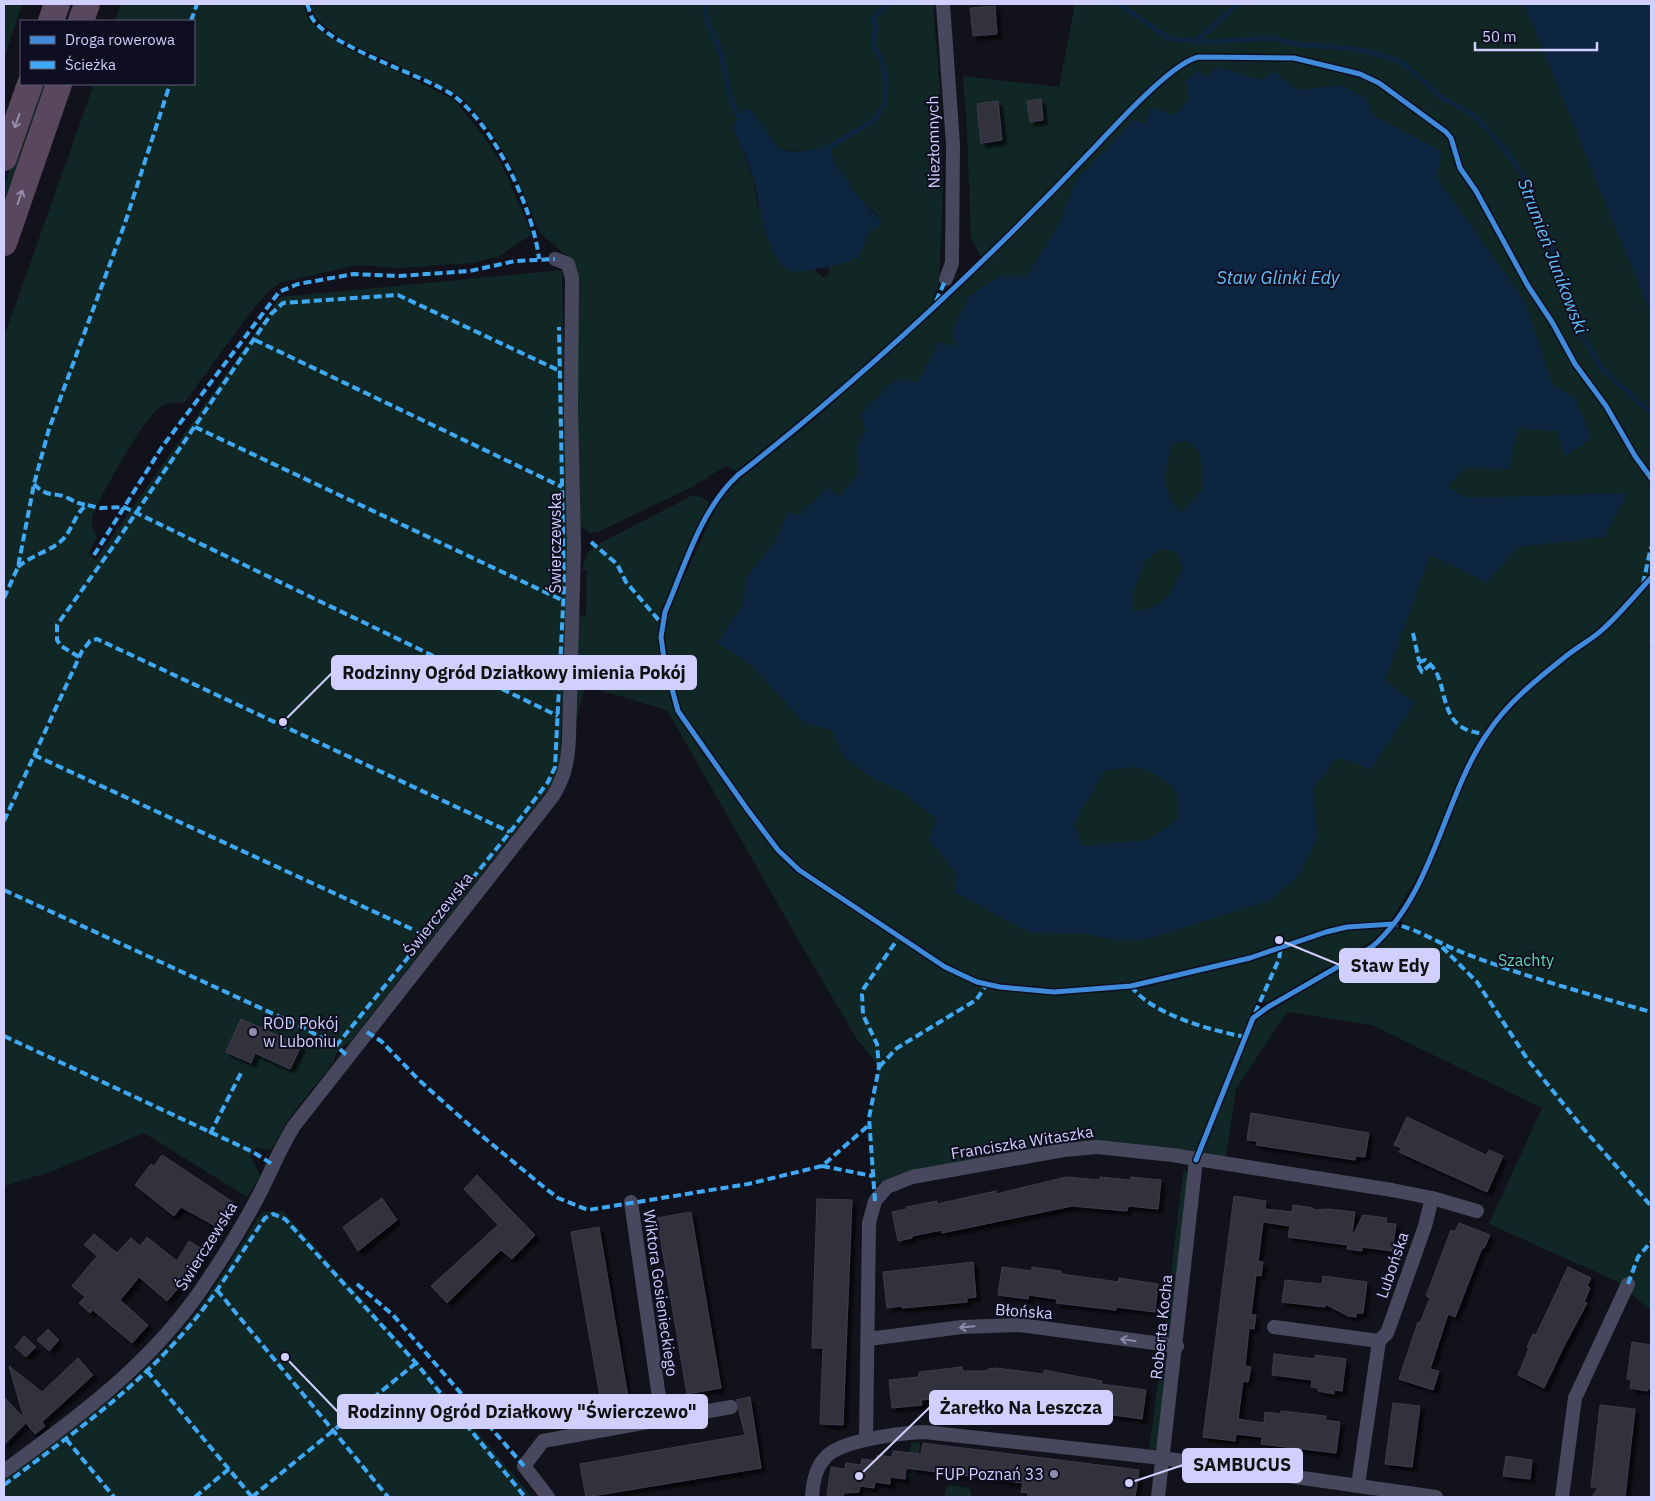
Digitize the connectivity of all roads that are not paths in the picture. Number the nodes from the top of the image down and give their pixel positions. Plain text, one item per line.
1 (57, 4) edge
2 (87, 4) edge
3 (943, 4) edge
4 (51, 20) edge
5 (81, 20) edge
6 (30, 85) edge
7 (59, 85) edge
8 (4, 158) edge
9 (4, 243) edge
10 (555, 259) dead end
11 (946, 279) dead end
12 (1196, 1160) junction
13 (1432, 1198) junction
14 (631, 1202) dead end
15 (1477, 1211) dead end
16 (1628, 1284) dead end
17 (1274, 1327) dead end
18 (868, 1340) junction
19 (1379, 1341) junction
20 (1177, 1346) junction
21 (731, 1407) dead end
22 (662, 1418) junction
23 (866, 1440) junction
24 (1162, 1458) junction
25 (4, 1471) edge
26 (1358, 1485) junction
27 (548, 1497) edge
28 (812, 1497) edge
29 (1158, 1497) edge
30 (1436, 1497) edge
31 (1562, 1497) edge

1 - 4 highway
2 - 5 highway
3 - 11 street, Niezłomnych
6 -> 8 highway
9 -> 7 highway
10 - 25 street, Świerczewska
12 - 13 street, Franciszka Witaszka
12 - 18 street, Franciszka Witaszka
12 - 20 street, Roberta Kocha
13 - 15 street, Franciszka Witaszka
13 - 19 street, Lubońska
14 - 22 street, Wiktora Gosienieckiego
16 - 31 street
17 - 19 street
20 -> 18 street, Błońska
18 - 23 street, Franciszka Witaszka
19 - 26 street, Lubońska
20 - 24 street, Roberta Kocha
21 - 22 street
22 - 27 street
23 - 24 street
23 - 28 street
24 - 26 street
24 - 29 street, Roberta Kocha
26 - 30 street

